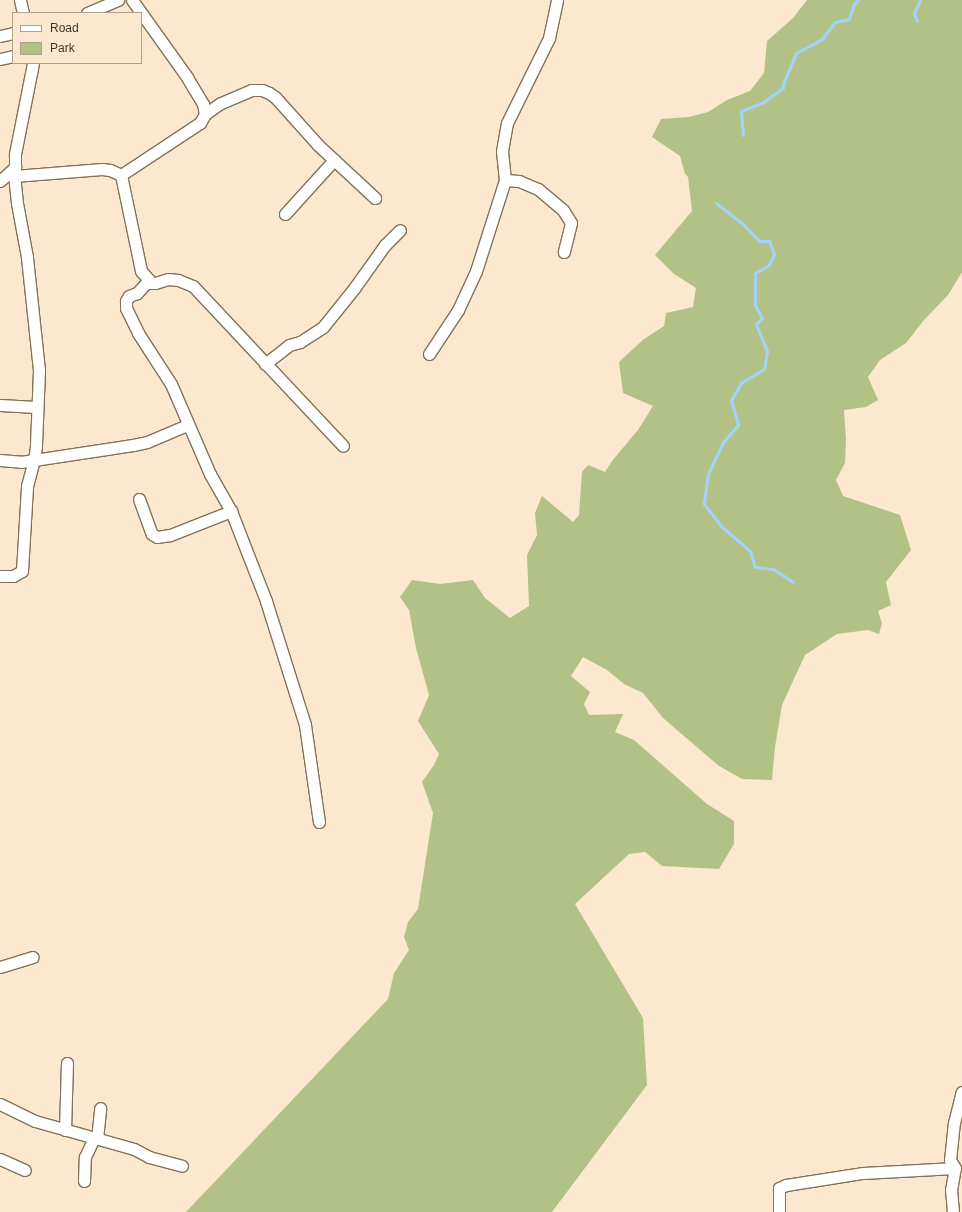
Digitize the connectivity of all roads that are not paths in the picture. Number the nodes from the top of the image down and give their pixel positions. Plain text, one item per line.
1 (20, 0) edge
2 (118, 0) edge
3 (132, 0) edge
4 (557, 0) edge
5 (23, 12) edge
6 (89, 12) edge
7 (141, 12) edge
8 (142, 14) edge
9 (12, 33) edge
10 (0, 36) edge
11 (12, 56) edge
12 (0, 58) edge
13 (33, 64) edge
14 (205, 114) junction
15 (334, 160) junction
16 (14, 171) junction
17 (120, 175) junction
18 (505, 180) junction
19 (0, 181) edge
20 (375, 198) dead end
21 (285, 214) dead end
22 (400, 230) dead end
23 (564, 252) dead end
24 (149, 280) junction
25 (428, 354) dead end
26 (265, 364) junction
27 (0, 405) edge
28 (36, 407) junction
29 (187, 425) junction
30 (343, 446) dead end
31 (0, 460) edge
32 (34, 460) junction
33 (139, 499) dead end
34 (231, 510) junction
35 (0, 576) edge
36 (319, 822) dead end
37 (32, 957) dead end
38 (0, 967) edge
39 (67, 1063) dead end
40 (962, 1092) edge
41 (0, 1104) edge
42 (100, 1108) dead end
43 (65, 1130) junction
44 (95, 1139) junction
45 (0, 1159) edge
46 (182, 1166) dead end
47 (955, 1168) junction
48 (25, 1170) dead end
49 (84, 1181) dead end
50 (779, 1212) edge
51 (952, 1212) edge

1 - 5 street
2 - 6 street
3 - 7 street
4 - 18 street
8 - 14 street
9 - 10 street
11 - 12 street
13 - 16 street
14 - 15 street
14 - 17 street
15 - 20 street
15 - 21 street
16 - 17 street
16 - 19 street
16 - 28 street
17 - 24 street
18 - 23 street
18 - 25 street
22 - 26 street
24 - 26 street
24 - 29 street
26 - 30 street
27 - 28 street
28 - 32 street
29 - 32 street
29 - 34 street
31 - 32 street
32 - 35 street
33 - 34 street
34 - 36 street
37 - 38 street
39 - 43 street
40 - 47 street
41 - 43 street
42 - 44 street
43 - 44 street
44 - 46 street
44 - 49 street
45 - 48 street
47 - 50 street
47 - 51 street

